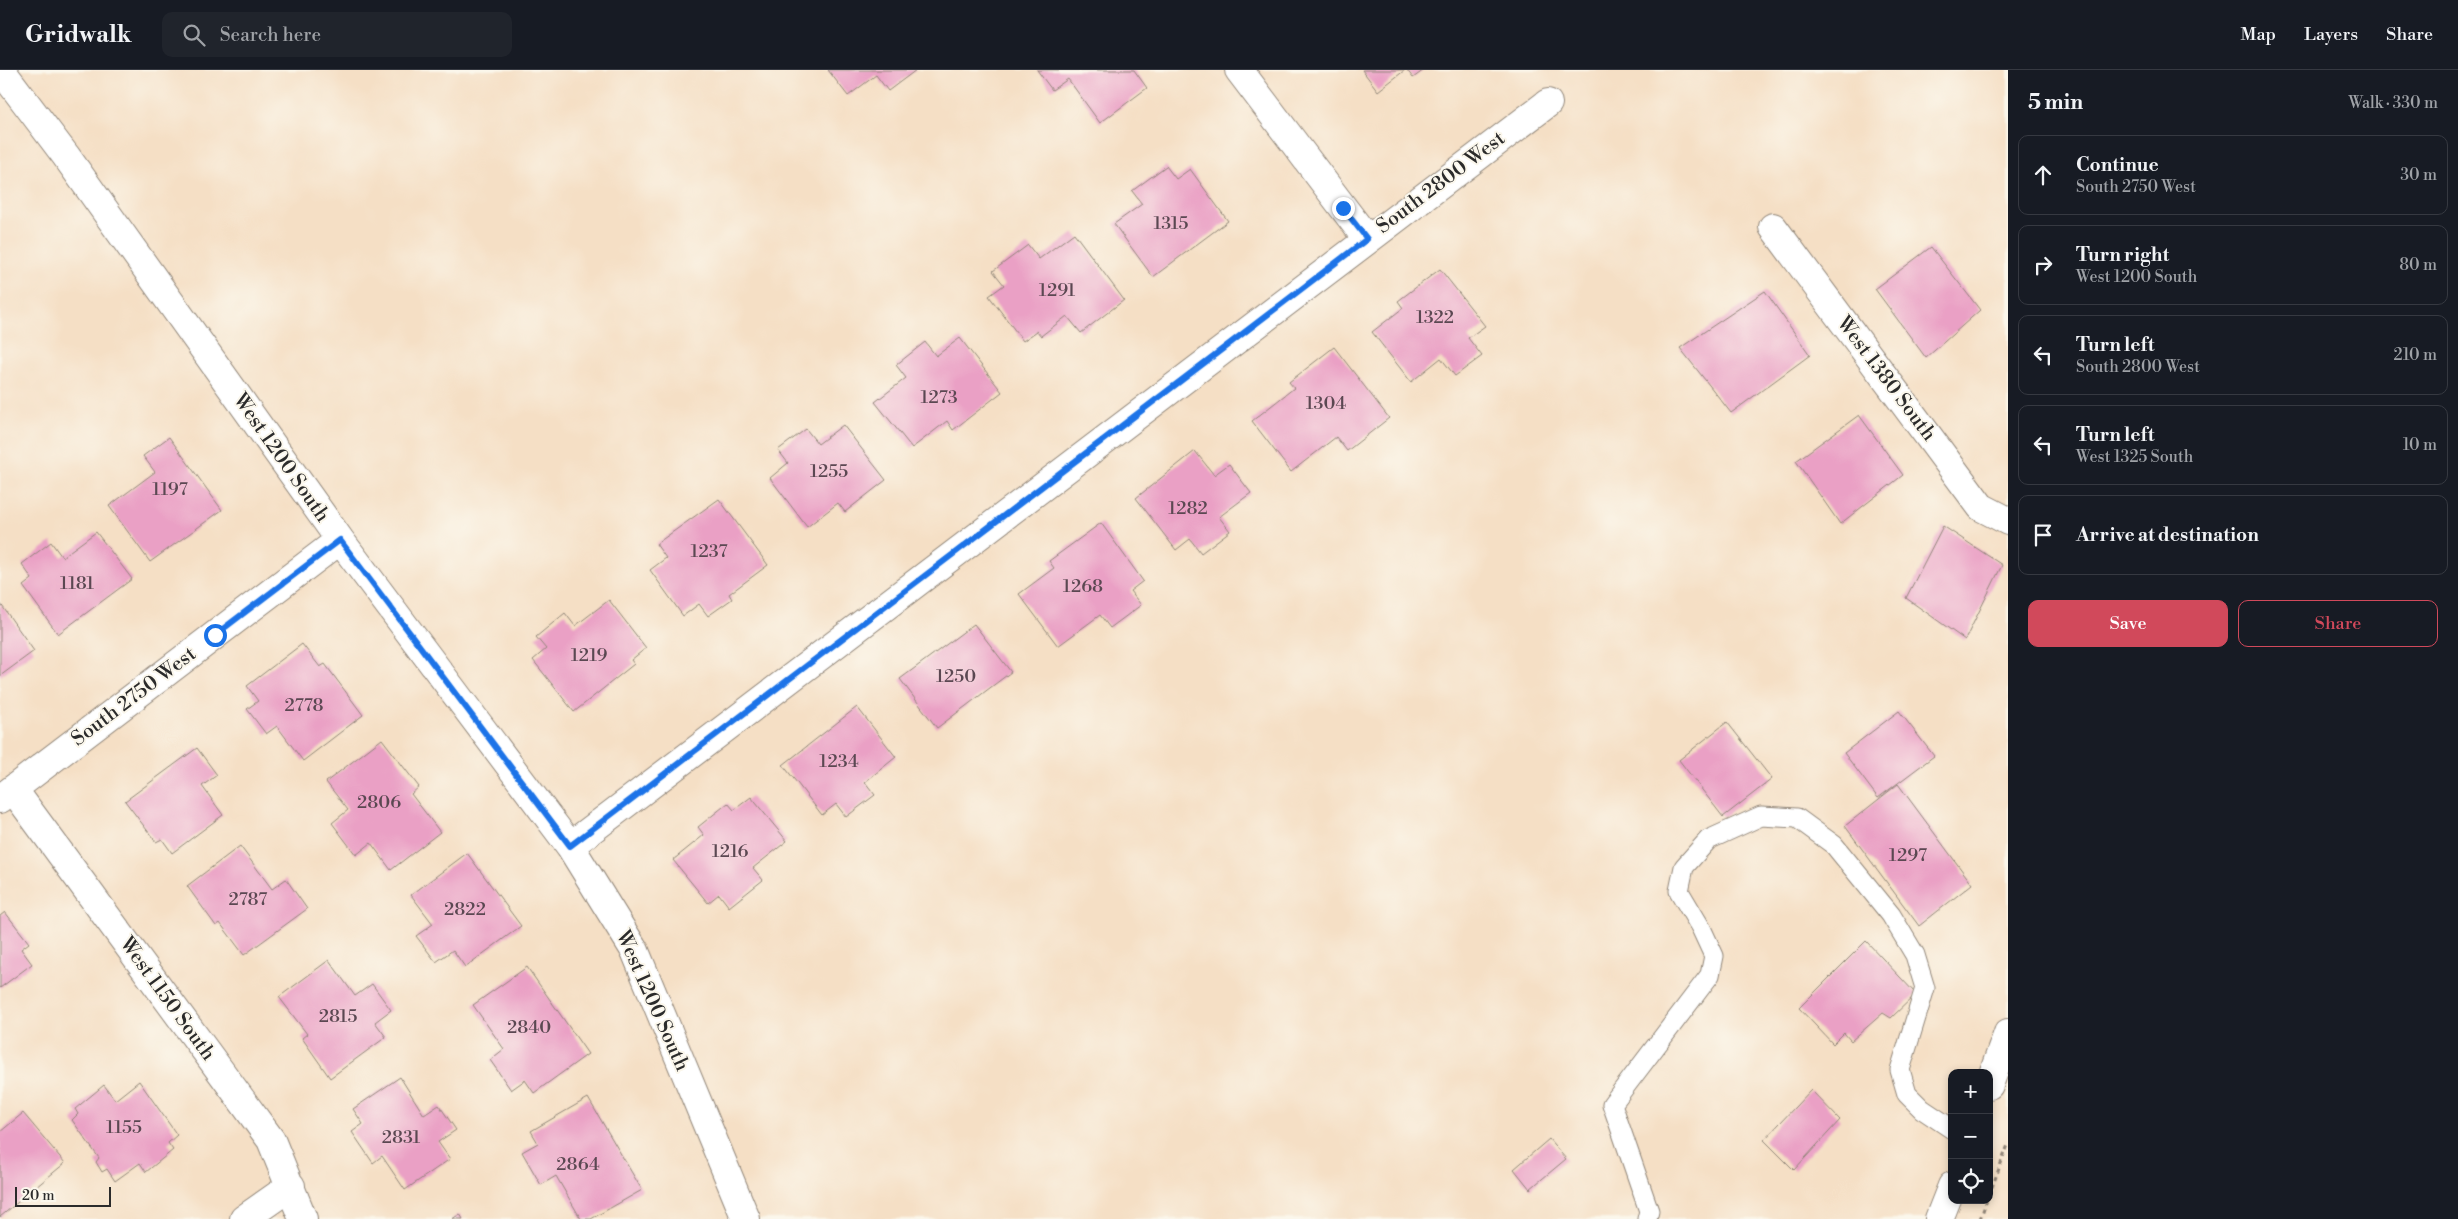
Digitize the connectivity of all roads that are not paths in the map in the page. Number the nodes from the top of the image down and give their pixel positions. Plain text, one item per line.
1 (1, 70) edge
2 (1240, 70) edge
3 (1548, 103) dead end
4 (1773, 226) dead end
5 (1367, 239) junction
6 (2008, 520) edge
7 (340, 540) junction
8 (6, 794) edge
9 (570, 846) junction
10 (2008, 1034) edge
11 (1993, 1074) edge
12 (1948, 1126) edge
13 (292, 1186) junction
14 (1948, 1196) edge
15 (1652, 1216) edge
16 (244, 1219) edge
17 (304, 1219) edge
18 (746, 1219) edge
19 (1939, 1219) edge

1 - 7 street, West 1200 South
2 - 5 street
3 - 5 street, South 2800 West
4 - 6 street, West 1380 South
5 - 9 street, South 2800 West
7 - 8 street, South 2750 West
7 - 9 street, West 1200 South
8 - 13 street, West 1150 South
9 - 18 street, West 1200 South
10 - 11 street
12 - 15 lane
13 - 16 street
13 - 17 street, West 1150 South
14 - 19 street

